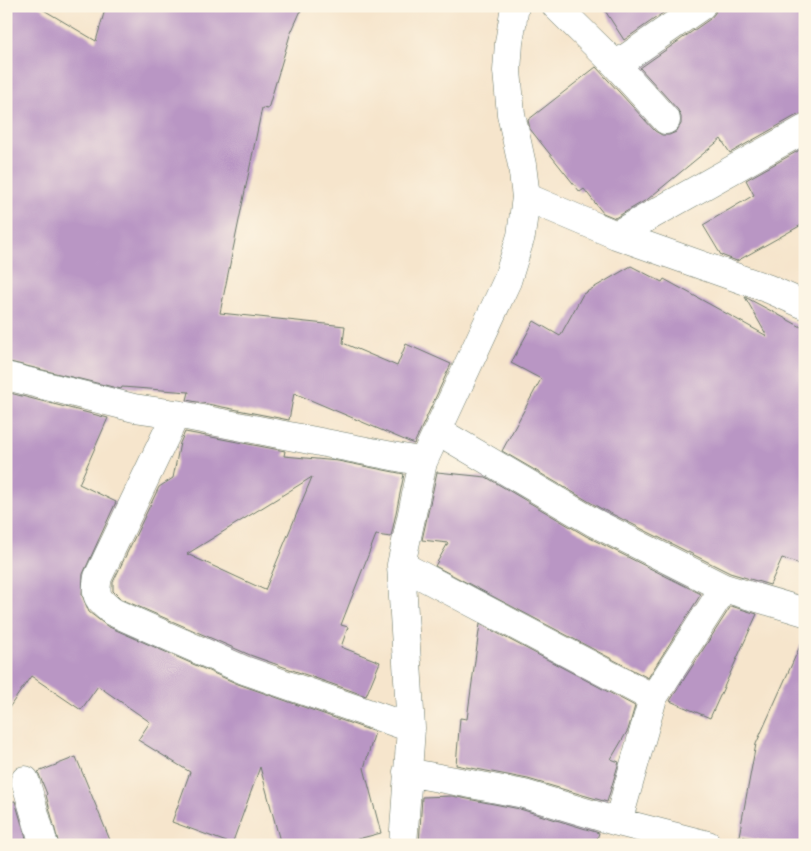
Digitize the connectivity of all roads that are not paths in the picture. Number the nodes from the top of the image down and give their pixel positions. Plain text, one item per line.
1 (515, 6) edge
2 (556, 6) edge
3 (701, 6) edge
4 (616, 65) junction
5 (666, 120) dead end
6 (805, 129) edge
7 (526, 197) junction
8 (616, 235) junction
9 (805, 304) edge
10 (6, 376) edge
11 (176, 414) junction
12 (438, 431) junction
13 (423, 462) junction
14 (401, 565) junction
15 (724, 588) junction
16 (805, 612) edge
17 (653, 698) junction
18 (411, 728) junction
19 (407, 772) junction
20 (25, 780) dead end
21 (618, 822) junction
22 (44, 845) edge
23 (403, 845) edge
24 (708, 845) edge

1 - 7 street
2 - 4 street
3 - 4 street
4 - 5 street
6 - 8 street
7 - 8 street
7 - 12 street
8 - 9 street
10 - 11 street
11 - 13 street
11 - 18 street
12 - 13 street
12 - 15 street
13 - 14 street
14 - 17 street
14 - 18 street
15 - 16 street
15 - 17 street
17 - 21 street
18 - 19 street
19 - 21 street
19 - 23 street
20 - 22 street
21 - 24 street

